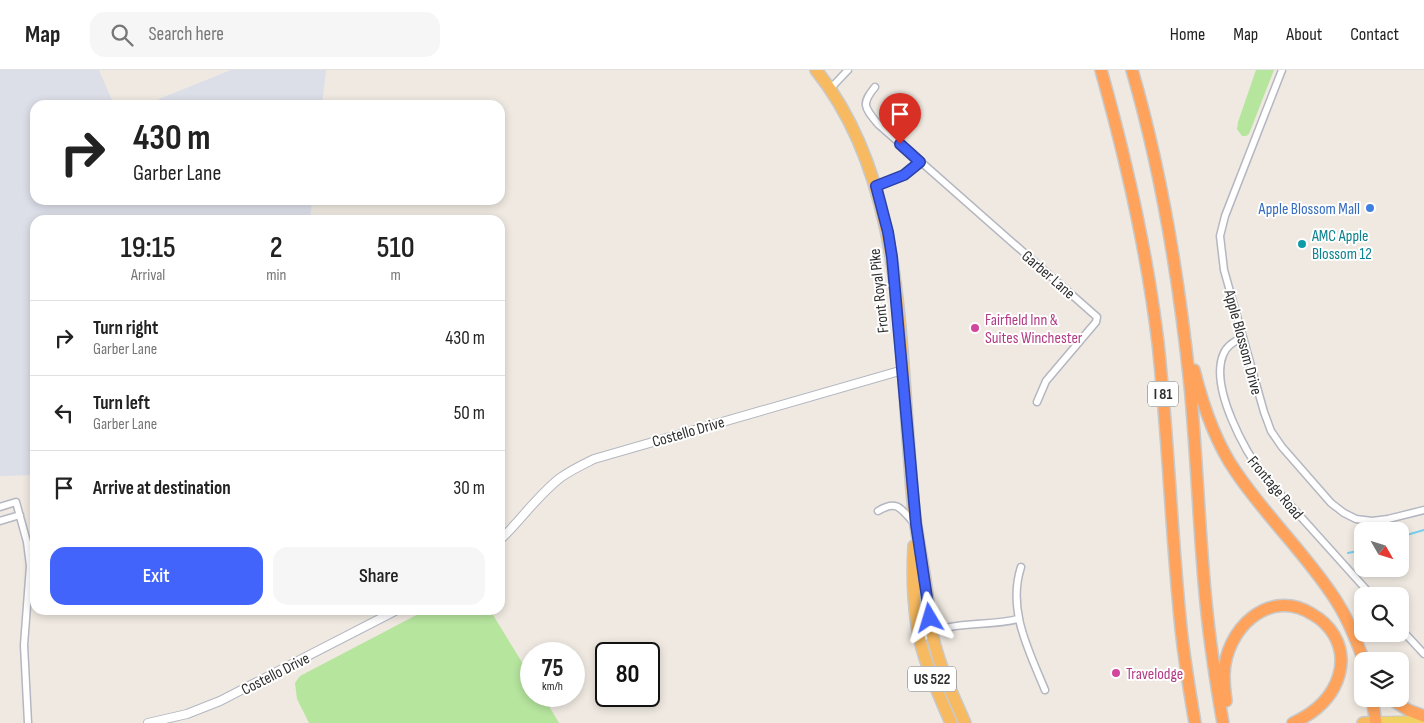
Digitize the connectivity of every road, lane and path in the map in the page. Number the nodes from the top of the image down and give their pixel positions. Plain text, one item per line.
1 (816, 70) edge
2 (848, 70) edge
3 (1101, 70) edge
4 (1132, 70) edge
5 (1282, 70) edge
6 (875, 87) dead end
7 (830, 89) junction
8 (920, 162) junction
9 (876, 186) junction
10 (1182, 313) junction
11 (1243, 337) junction
12 (903, 370) junction
13 (1037, 402) dead end
14 (0, 507) edge
15 (1424, 510) edge
16 (878, 511) dead end
17 (20, 515) junction
18 (0, 521) edge
19 (916, 524) junction
20 (505, 535) edge
21 (1021, 567) dead end
22 (1364, 587) edge
23 (387, 615) edge
24 (1018, 618) junction
25 (932, 632) junction
26 (1409, 638) edge
27 (920, 640) junction
28 (1361, 652) edge
29 (1424, 654) edge
30 (1045, 690) dead end
31 (1373, 707) edge
32 (1403, 707) edge
33 (1424, 716) edge
34 (1424, 721) edge
35 (1376, 722) edge
36 (28, 723) edge
37 (148, 723) edge
38 (951, 723) edge
39 (965, 723) edge
40 (1195, 723) edge
41 (1223, 723) edge
42 (1227, 723) edge
43 (1293, 723) edge
44 (1364, 723) edge

1 - 7 highway, Front Royal Pike / US 522
2 - 7 street
3 - 40 highway, I 81
4 - 10 highway, I 81
5 - 11 street, Apple Blossom Drive
6 - 8 street, Garber Lane
7 - 9 highway, Front Royal Pike / US 522
8 - 9 street
8 - 13 street, Garber Lane
9 - 12 highway, Front Royal Pike / US 522
10 - 28 highway
10 - 41 highway, I 81
11 - 15 street, Apple Blossom Drive
11 - 22 street, Frontage Road
12 - 19 highway, Front Royal Pike / US 522
12 - 20 street, Costello Drive
14 - 17 street
16 - 19 street
17 - 18 street
17 - 36 street
19 - 25 highway, Front Royal Pike / US 522
19 - 27 highway, Front Royal Pike / US 522
21 - 24 street
23 - 37 street, Costello Drive
24 - 25 street
24 - 30 street
25 - 27 street
25 - 39 highway, Front Royal Pike / US 522
26 - 29 street
27 - 38 highway, Front Royal Pike / US 522
31 - 35 highway
32 - 33 highway
34 - 35 main road
35 - 44 highway
42 - 43 highway

